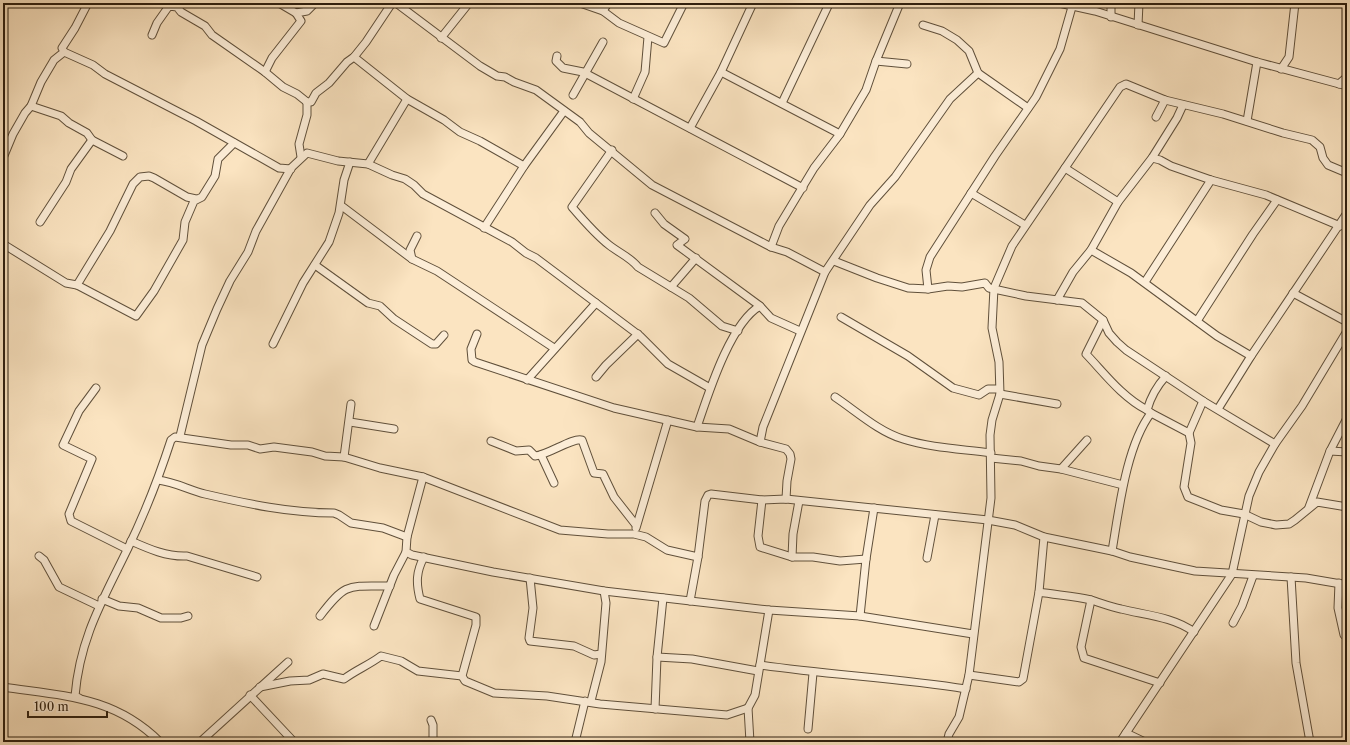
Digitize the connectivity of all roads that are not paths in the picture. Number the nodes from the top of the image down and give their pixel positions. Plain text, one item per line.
1 (88, 3) edge
2 (279, 3) edge
3 (315, 3) edge
4 (392, 3) edge
5 (396, 3) edge
6 (469, 3) edge
7 (580, 3) edge
8 (608, 3) edge
9 (684, 3) edge
10 (753, 3) edge
11 (900, 3) edge
12 (1059, 3) edge
13 (1111, 3) edge
14 (1139, 3) edge
15 (1292, 4) edge
16 (828, 6) dead end
17 (1072, 7) junction
18 (604, 11) junction
19 (296, 13) junction
20 (1111, 17) junction
21 (923, 25) dead end
22 (1138, 25) junction
23 (152, 35) dead end
24 (648, 37) junction
25 (441, 38) junction
26 (602, 42) dead end
27 (64, 52) junction
28 (557, 56) dead end
29 (354, 57) junction
30 (876, 61) junction
31 (1257, 62) junction
32 (907, 64) dead end
33 (1281, 69) junction
34 (265, 72) junction
35 (721, 72) junction
36 (978, 73) junction
37 (1347, 77) edge
38 (1339, 84) junction
39 (1347, 86) edge
40 (573, 95) dead end
41 (407, 99) junction
42 (633, 99) junction
43 (1165, 100) junction
44 (307, 102) junction
45 (782, 103) junction
46 (1183, 104) junction
47 (31, 106) junction
48 (1028, 108) junction
49 (564, 111) junction
50 (1156, 117) dead end
51 (1247, 121) junction
52 (690, 128) junction
53 (840, 134) junction
54 (92, 140) junction
55 (234, 143) junction
56 (612, 150) junction
57 (123, 156) dead end
58 (301, 157) junction
59 (3, 158) edge
60 (1152, 158) junction
61 (350, 162) junction
62 (368, 164) junction
63 (524, 166) junction
64 (1065, 168) junction
65 (290, 169) junction
66 (1347, 173) edge
67 (1211, 180) junction
68 (803, 188) junction
69 (971, 193) junction
70 (196, 199) junction
71 (1277, 200) junction
72 (1118, 202) junction
73 (343, 207) dead end
74 (655, 213) dead end
75 (1347, 213) edge
76 (40, 222) dead end
77 (1025, 225) junction
78 (1340, 226) junction
79 (484, 228) junction
80 (417, 236) dead end
81 (3, 244) edge
82 (771, 247) junction
83 (1091, 250) junction
84 (696, 258) junction
85 (412, 259) junction
86 (834, 261) junction
87 (315, 265) junction
88 (825, 272) junction
89 (1145, 282) junction
90 (77, 285) junction
91 (671, 287) junction
92 (994, 288) junction
93 (928, 289) junction
94 (1293, 293) junction
95 (1057, 300) junction
96 (596, 303) junction
97 (760, 306) junction
98 (841, 317) dead end
99 (1103, 320) junction
100 (1197, 321) junction
101 (1347, 322) edge
102 (738, 331) junction
103 (800, 331) junction
104 (1347, 331) edge
105 (477, 334) dead end
106 (638, 334) junction
107 (444, 336) dead end
108 (273, 344) dead end
109 (554, 348) junction
110 (1251, 356) junction
111 (1166, 376) junction
112 (596, 377) dead end
113 (527, 380) junction
114 (96, 388) dead end
115 (710, 388) junction
116 (999, 392) junction
117 (835, 398) dead end
118 (1203, 401) junction
119 (351, 404) dead end
120 (1057, 404) dead end
121 (1218, 409) junction
122 (1149, 412) junction
123 (1347, 418) edge
124 (668, 420) junction
125 (350, 422) junction
126 (697, 427) junction
127 (394, 429) dead end
128 (1189, 433) junction
129 (180, 436) junction
130 (1087, 440) dead end
131 (490, 441) dead end
132 (760, 442) junction
133 (1275, 444) junction
134 (1330, 451) junction
135 (1347, 452) edge
136 (541, 455) junction
137 (991, 456) junction
138 (344, 457) junction
139 (1061, 469) junction
140 (424, 477) junction
141 (158, 480) junction
142 (554, 483) dead end
143 (1123, 485) junction
144 (786, 499) junction
145 (762, 500) junction
146 (799, 501) junction
147 (1347, 507) edge
148 (874, 508) junction
149 (1307, 511) junction
150 (1244, 514) junction
151 (935, 515) junction
152 (988, 520) junction
153 (636, 525) junction
154 (634, 534) junction
155 (407, 537) junction
156 (1044, 537) junction
157 (131, 541) junction
158 (127, 548) junction
159 (1112, 551) junction
160 (406, 552) junction
161 (39, 556) dead end
162 (698, 557) junction
163 (792, 557) junction
164 (424, 558) junction
165 (927, 558) dead end
166 (866, 559) junction
167 (1232, 574) junction
168 (1253, 576) junction
169 (257, 577) dead end
170 (1291, 577) junction
171 (530, 578) junction
172 (1339, 582) junction
173 (1347, 585) edge
174 (390, 586) junction
175 (604, 591) junction
176 (1039, 592) junction
177 (663, 598) junction
178 (1091, 600) junction
179 (694, 601) junction
180 (100, 602) junction
181 (768, 610) junction
182 (188, 616) dead end
183 (320, 616) dead end
184 (860, 616) junction
185 (1233, 622) dead end
186 (374, 626) dead end
187 (1194, 632) junction
188 (973, 634) junction
189 (1344, 635) dead end
190 (601, 654) junction
191 (657, 657) junction
192 (288, 662) dead end
193 (759, 668) junction
194 (813, 673) junction
195 (969, 675) junction
196 (462, 676) junction
197 (1160, 683) junction
198 (3, 687) edge
199 (260, 687) junction
200 (966, 689) junction
201 (250, 696) junction
202 (79, 698) junction
203 (588, 701) junction
204 (748, 708) junction
205 (655, 709) junction
206 (431, 720) dead end
207 (808, 729) dead end
208 (1126, 733) junction
209 (160, 742) edge
210 (200, 742) edge
211 (294, 742) edge
212 (433, 742) edge
213 (576, 742) edge
214 (750, 742) edge
215 (947, 742) edge
216 (1120, 742) edge
217 (1145, 742) edge
218 (1310, 742) edge

1 - 27 street
2 - 19 street
3 - 19 street
4 - 29 street
5 - 25 street
6 - 25 street
7 - 18 street
8 - 18 street
9 - 24 street
10 - 35 street
11 - 30 street
12 - 17 street
13 - 20 street
14 - 22 street
15 - 33 street
16 - 45 street
17 - 20 street
17 - 48 street
18 - 24 street
19 - 34 street
20 - 22 street
21 - 36 street
22 - 31 street
23 - 34 street
24 - 42 street
25 - 49 street
26 - 40 street
27 - 47 street
27 - 55 street
28 - 42 street
29 - 41 street
29 - 44 street
30 - 32 street
30 - 53 street
31 - 33 street
31 - 51 street
33 - 38 street
34 - 44 street
35 - 45 street
35 - 52 street
36 - 48 street
36 - 86 street
37 - 38 street
38 - 39 street
41 - 62 street
41 - 63 street
42 - 52 street
43 - 46 street
43 - 50 street
43 - 64 street
44 - 58 street
45 - 53 street
46 - 51 street
46 - 60 street
47 - 54 street
47 - 59 street
48 - 69 street
49 - 56 street
49 - 63 street
51 - 66 street
52 - 68 street
53 - 68 street
54 - 57 street
54 - 76 street
55 - 65 street
55 - 70 street
56 - 82 street
56 - 91 street
58 - 61 street
58 - 65 street
60 - 67 street
60 - 72 street
61 - 62 street
61 - 87 street
62 - 79 street
63 - 79 street
64 - 72 street
64 - 77 street
65 - 129 street
67 - 71 street
67 - 89 street
68 - 82 street
69 - 77 street
69 - 93 street
70 - 90 street
70 - 90 street
71 - 78 street
71 - 100 street
72 - 83 street
73 - 85 street
74 - 84 street
75 - 78 street
77 - 92 street
78 - 94 street
79 - 96 street
80 - 85 street
81 - 90 street
82 - 88 street
83 - 89 street
83 - 95 street
84 - 91 street
84 - 97 street
85 - 109 street
86 - 88 street
86 - 93 street
87 - 107 street
87 - 108 street
88 - 103 street
89 - 100 street
91 - 102 street
92 - 93 street
92 - 95 street
92 - 116 street
94 - 101 street
94 - 110 street
95 - 99 street
96 - 106 street
96 - 109 street
97 - 102 street
97 - 103 street
98 - 116 street
99 - 111 street
99 - 122 street
100 - 110 street
102 - 115 street
103 - 132 street
104 - 133 street
105 - 113 street
106 - 112 street
106 - 115 street
109 - 113 street
110 - 121 street
111 - 118 street
111 - 122 street
113 - 124 street
114 - 158 street
115 - 126 street
116 - 120 street
116 - 137 street
117 - 137 street
118 - 121 street
118 - 128 street
119 - 125 street
121 - 133 street
122 - 128 street
122 - 143 street
123 - 134 street
124 - 126 street
124 - 153 street
125 - 127 street
125 - 138 street
126 - 132 street
128 - 150 street
129 - 138 street
129 - 141 street
130 - 139 street
131 - 136 street
132 - 144 street
133 - 150 street
134 - 135 street
134 - 149 street
136 - 142 street
136 - 153 street
137 - 139 street
137 - 152 street
138 - 140 street
139 - 143 street
140 - 154 street
140 - 155 street
141 - 155 street
141 - 157 street
143 - 159 street
144 - 145 street
144 - 146 street
145 - 162 street
145 - 163 street
146 - 148 street
146 - 163 street
147 - 149 street
148 - 151 street
148 - 166 street
149 - 150 street
150 - 167 street
151 - 152 street
151 - 165 street
152 - 156 street
152 - 188 street
153 - 154 street
154 - 162 street
155 - 160 street
156 - 159 street
156 - 176 street
157 - 158 street
157 - 169 street
158 - 180 street
159 - 167 street
160 - 164 street
160 - 174 street
161 - 180 street
162 - 179 street
163 - 166 street
164 - 171 street
164 - 196 street
166 - 184 street
167 - 168 street
167 - 187 street
168 - 170 street
168 - 185 street
170 - 172 street
170 - 218 street
171 - 175 street
171 - 190 street
172 - 173 street
172 - 189 street
174 - 183 street
174 - 186 street
175 - 177 street
175 - 190 street
176 - 178 street
176 - 195 street
177 - 179 street
177 - 191 street
178 - 187 street
178 - 197 street
179 - 181 street
180 - 182 street
180 - 202 street
181 - 184 street
181 - 193 street
184 - 188 street
187 - 197 street
188 - 195 street
190 - 203 street
191 - 193 street
191 - 205 street
192 - 199 street
193 - 194 street
193 - 204 street
194 - 200 street
194 - 207 street
195 - 200 street
196 - 199 street
196 - 203 street
197 - 208 street
198 - 202 street
199 - 201 street
200 - 215 street
201 - 210 street
201 - 211 street
202 - 209 street
203 - 205 street
203 - 213 street
204 - 205 street
204 - 214 street
206 - 212 street
208 - 216 street
208 - 217 street

